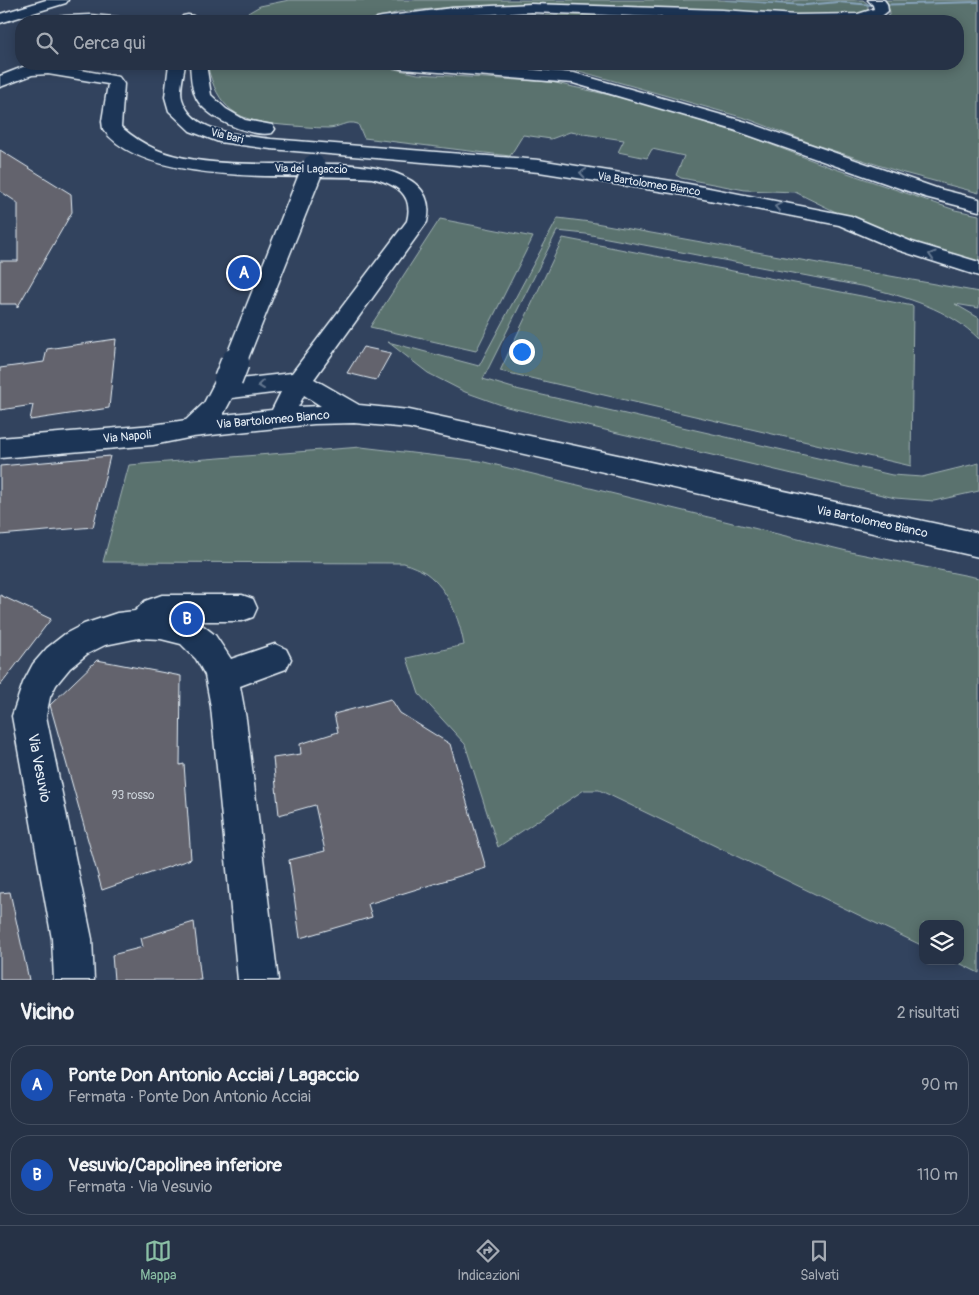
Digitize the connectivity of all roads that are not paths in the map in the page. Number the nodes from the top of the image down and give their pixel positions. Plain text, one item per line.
1 (61, 0) edge
2 (875, 0) edge
3 (422, 15) edge
4 (737, 15) edge
5 (875, 15) edge
6 (0, 19) edge
7 (15, 26) edge
8 (0, 30) edge
9 (29, 70) edge
10 (60, 70) edge
11 (176, 70) edge
12 (199, 70) edge
13 (476, 70) edge
14 (0, 82) edge
15 (336, 132) dead end
16 (312, 156) junction
17 (979, 205) edge
18 (979, 269) edge
19 (299, 381) junction
20 (226, 385) junction
21 (354, 414) junction
22 (281, 417) junction
23 (193, 428) junction
24 (0, 448) edge
25 (979, 546) edge
26 (242, 608) dead end
27 (144, 623) junction
28 (275, 658) dead end
29 (222, 677) junction
30 (74, 980) edge
31 (258, 980) edge

1 - 6 street
2 - 5 street
3 - 4 street
7 - 8 street
9 - 14 street, Via del Lagaccio
10 - 19 street, Via del Lagaccio
11 - 16 street, Via Bari
12 - 15 street
13 - 17 street
18 -> 16 street, Via Bartolomeo Bianco
16 - 20 street, bridge
19 -> 20 street
19 - 21 street, Via Bartolomeo Bianco
19 - 22 street, Via del Lagaccio
20 - 23 street
21 - 22 street, Via Bartolomeo Bianco
21 - 25 street, Via Bartolomeo Bianco
22 - 23 street, Via Bartolomeo Bianco
23 - 24 street, Via Napoli
26 - 27 street
27 - 29 street, Via Vesuvio
27 - 30 street, Via Vesuvio
28 - 29 street
29 - 31 street, Via Vesuvio

